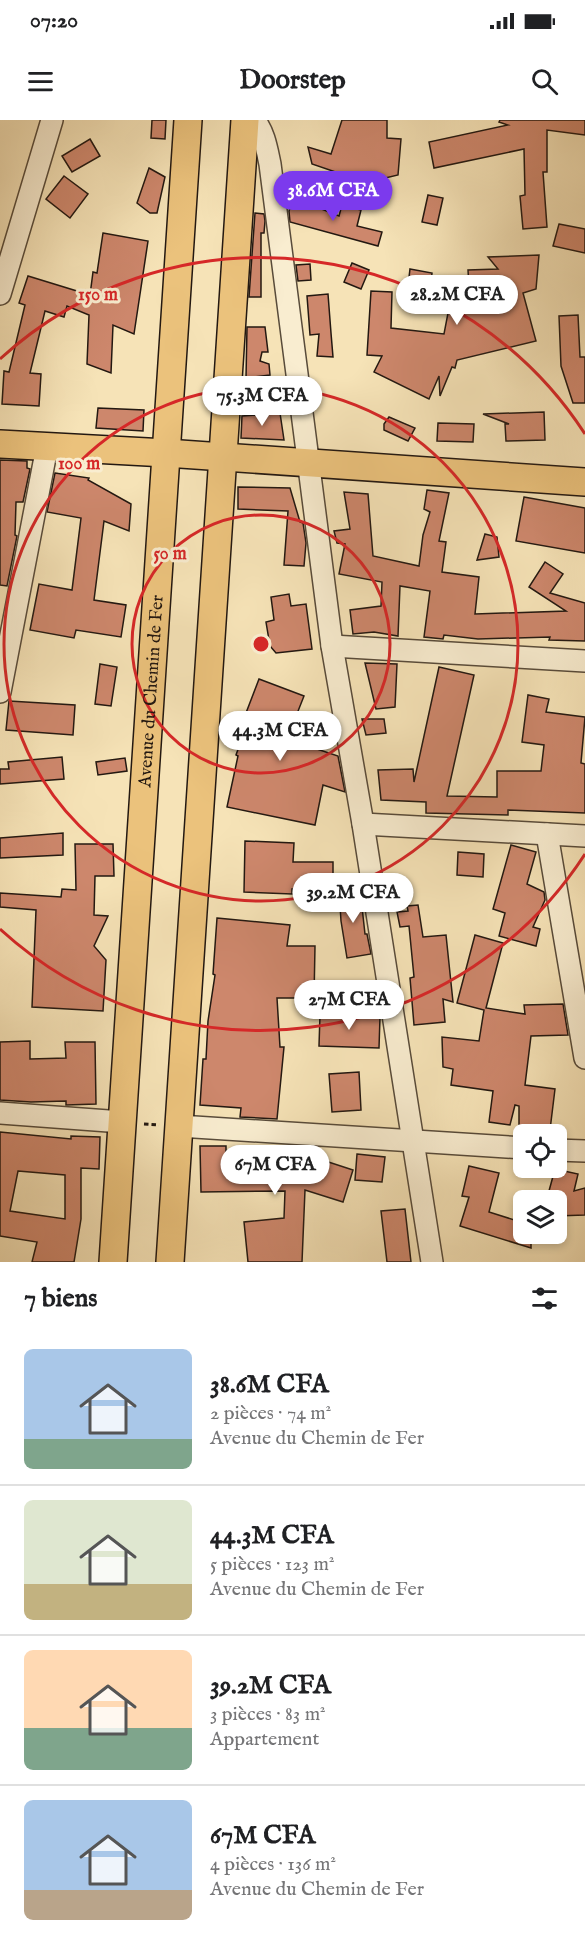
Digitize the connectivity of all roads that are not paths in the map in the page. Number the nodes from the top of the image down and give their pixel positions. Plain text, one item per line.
1 (52, 120) edge
2 (188, 120) edge
3 (245, 120) edge
4 (254, 120) edge
5 (8, 237) edge
6 (0, 294) edge
7 (0, 444) edge
8 (47, 447) junction
9 (166, 453) junction
10 (222, 458) junction
11 (308, 463) junction
12 (585, 482) edge
13 (332, 645) junction
14 (585, 661) edge
15 (0, 692) edge
16 (363, 824) junction
17 (547, 834) junction
18 (585, 836) edge
19 (579, 991) edge
20 (585, 1058) edge
21 (0, 1113) edge
22 (122, 1122) junction
23 (179, 1126) junction
24 (413, 1142) junction
25 (513, 1147) edge
26 (567, 1150) edge
27 (585, 1151) edge
28 (112, 1262) edge
29 (170, 1262) edge
30 (432, 1262) edge

1 - 5 street
2 - 9 main road, Avenue du Chemin de Fer
3 - 10 main road
4 - 11 street
5 - 6 street
7 - 8 main road
8 - 9 main road
8 - 15 street
9 - 10 main road
9 - 22 main road, Avenue du Chemin de Fer
10 - 11 main road
10 - 23 main road
11 - 12 main road
11 - 13 street
13 - 14 street
13 - 16 street
16 - 17 street
16 - 24 street
17 - 18 street
17 - 19 street
19 - 20 street
21 - 22 street
22 - 28 main road, Avenue du Chemin de Fer
23 - 24 street
23 - 29 main road
24 - 25 street
24 - 30 street
26 - 27 street

